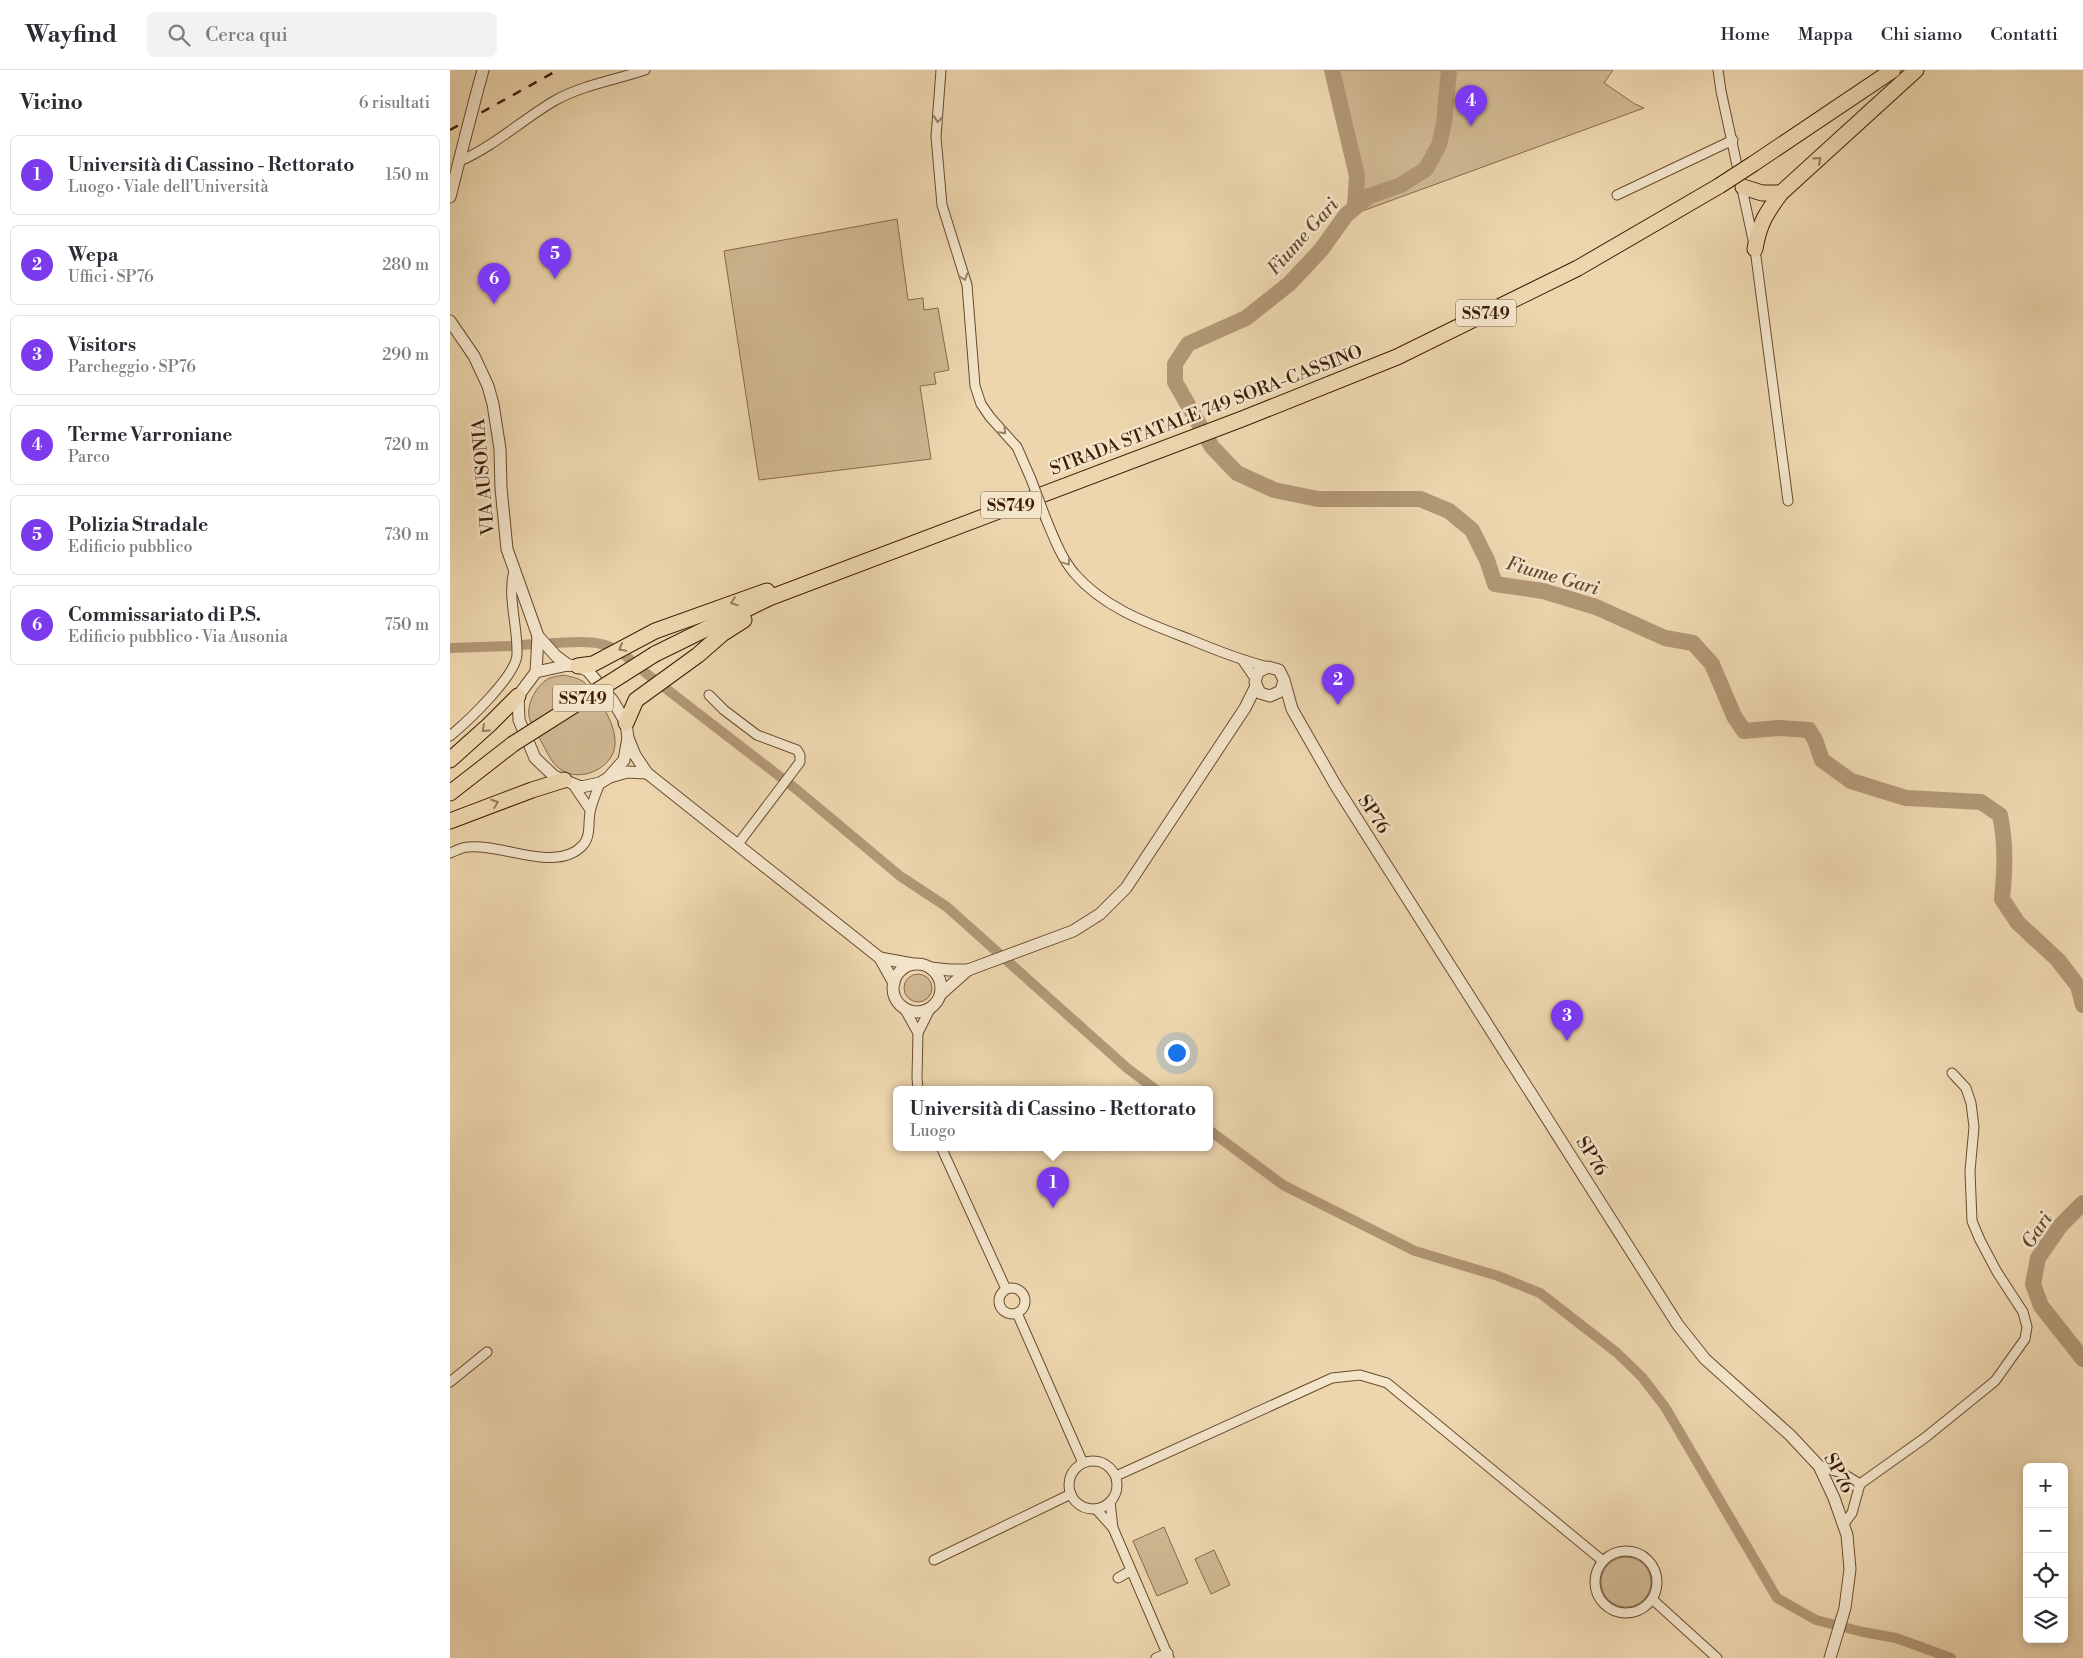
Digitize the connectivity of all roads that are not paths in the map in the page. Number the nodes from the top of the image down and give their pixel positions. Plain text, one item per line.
1 (483, 70) edge
2 (645, 70) edge
3 (941, 70) edge
4 (1718, 70) edge
5 (1893, 70) edge
6 (1916, 70) edge
7 (1732, 140) junction
8 (460, 161) junction
9 (1743, 187) junction
10 (1781, 193) junction
11 (450, 196) edge
12 (1617, 196) dead end
13 (1755, 249) junction
14 (450, 321) edge
15 (1788, 501) dead end
16 (514, 570) junction
17 (831, 574) junction
18 (538, 636) junction
19 (1243, 660) junction
20 (573, 666) junction
21 (1268, 667) junction
22 (536, 672) junction
23 (1284, 680) junction
24 (1256, 683) junction
25 (709, 695) dead end
26 (518, 696) junction
27 (1269, 696) junction
28 (1245, 708) junction
29 (1292, 709) junction
30 (627, 731) junction
31 (450, 736) edge
32 (513, 744) junction
33 (450, 760) edge
34 (647, 773) junction
35 (450, 780) edge
36 (604, 780) junction
37 (568, 782) junction
38 (450, 793) edge
39 (590, 810) junction
40 (450, 821) edge
41 (738, 844) junction
42 (450, 853) edge
43 (880, 958) junction
44 (913, 964) junction
45 (931, 968) junction
46 (968, 970) junction
47 (894, 983) junction
48 (941, 994) junction
49 (904, 1008) junction
50 (930, 1009) junction
51 (918, 1033) junction
52 (1952, 1073) dead end
53 (917, 1086) edge
54 (943, 1151) edge
55 (1006, 1289) junction
56 (1018, 1313) junction
57 (487, 1352) dead end
58 (450, 1382) edge
59 (1083, 1463) junction
60 (1819, 1466) junction
61 (1116, 1476) junction
62 (1860, 1484) junction
63 (1071, 1494) junction
64 (1110, 1502) junction
65 (1096, 1509) junction
66 (1843, 1525) junction
67 (1113, 1528) junction
68 (934, 1560) dead end
69 (1604, 1562) junction
70 (1130, 1571) junction
71 (1118, 1578) dead end
72 (1652, 1599) junction
73 (1170, 1656) edge
74 (1156, 1658) edge
75 (1716, 1658) edge
76 (1830, 1658) edge

1 - 8 street, bridge
2 - 8 street
3 -> 19 street, bridge
4 - 7 street
5 - 17 highway, STRADA STATALE 749 SORA-CASSINO / SS749, bridge
10 -> 6 highway
7 - 9 street
7 - 12 street
8 - 11 street
9 - 10 highway
9 - 13 street
10 - 13 highway
13 - 15 street
14 - 16 street, VIA AUSONIA
16 - 18 street, VIA AUSONIA
16 - 31 street
17 -> 20 highway
17 - 30 highway
17 - 32 highway, STRADA STATALE 749 SORA-CASSINO / SS749, bridge
18 - 20 street, VIA AUSONIA
18 - 22 street, VIA AUSONIA
19 - 21 street
19 - 24 street
20 - 22 street
20 - 30 street
21 - 23 street
21 - 24 street
22 - 26 street
23 - 27 street
23 - 29 street, SP76
24 - 27 street, SP76
24 - 28 street
25 - 41 street
26 -> 33 highway
26 - 37 street
27 - 28 street
27 - 29 street, SP76
28 - 46 street
29 - 60 street, SP76
30 - 34 street
30 - 36 street
32 - 35 highway, STRADA STATALE 749 SORA-CASSINO / SS749
32 - 38 highway, STRADA STATALE 749 SORA-CASSINO / SS749
34 - 36 street
34 - 41 street
36 - 37 street
36 - 39 street
37 - 39 street
40 -> 37 highway
39 - 42 street
41 - 43 street
43 - 44 street
43 - 47 street
44 - 45 street
44 - 47 street
45 - 46 street
45 - 48 street
46 - 48 street
47 - 49 street
48 - 50 street
49 - 50 street
49 - 51 street
50 - 51 street
51 - 53 street
52 - 62 street
54 - 55 street
55 - 56 street
55 - 56 street
56 - 59 street
57 - 58 street
59 - 61 street
59 - 63 street
60 - 62 street
60 - 66 street, SP76
61 - 64 street
61 - 69 street
62 - 66 street
63 - 65 street
63 - 68 street
64 - 65 street
64 - 67 street
65 - 67 street
66 - 76 street, SP76
67 - 70 street
69 - 72 street
69 - 72 street
70 - 71 street
70 - 73 street
72 - 75 street
73 - 74 street

